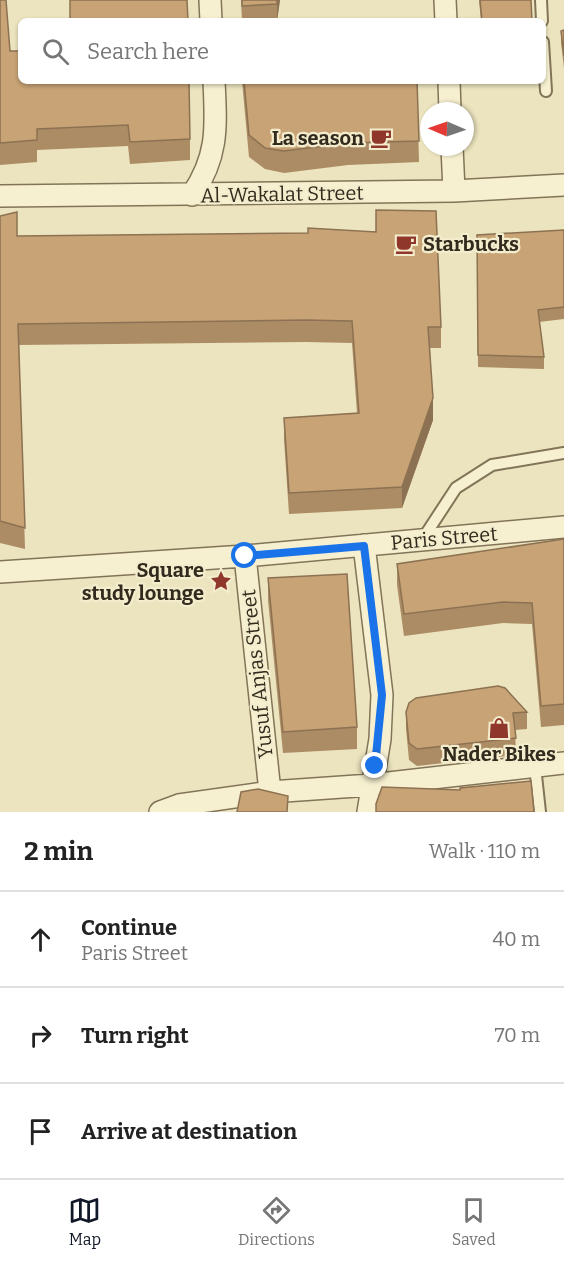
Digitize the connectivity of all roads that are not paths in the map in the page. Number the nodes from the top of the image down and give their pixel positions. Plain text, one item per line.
1 (210, 0) edge
2 (445, 0) edge
3 (541, 0) edge
4 (211, 18) edge
5 (446, 18) edge
6 (542, 18) edge
7 (214, 84) edge
8 (449, 84) edge
9 (546, 84) edge
10 (546, 91) dead end
11 (450, 102) edge
12 (452, 156) edge
13 (564, 185) edge
14 (454, 191) junction
15 (192, 195) junction
16 (0, 196) edge
17 (564, 453) edge
18 (564, 527) edge
19 (422, 540) junction
20 (364, 546) junction
21 (245, 556) junction
22 (0, 572) edge
23 (564, 762) edge
24 (535, 766) junction
25 (370, 785) junction
26 (270, 792) junction
27 (160, 812) edge
28 (368, 812) edge
29 (540, 812) edge

1 - 4 street
2 - 5 street
3 - 6 lane
7 - 15 street
8 - 11 street
9 - 10 lane
12 - 14 street
13 - 14 street, Al-Wakalat Street
14 - 15 street, Al-Wakalat Street
15 - 16 street, Al-Wakalat Street
17 - 19 lane
18 - 19 street, Paris Street
19 - 20 street, Paris Street
20 - 21 street, Paris Street
20 - 25 street
21 - 22 street, Paris Street
21 - 26 street, Yusuf Anjas Street
23 - 24 street
24 - 25 street
24 - 29 lane
25 - 26 street
25 - 28 street
26 - 27 street

